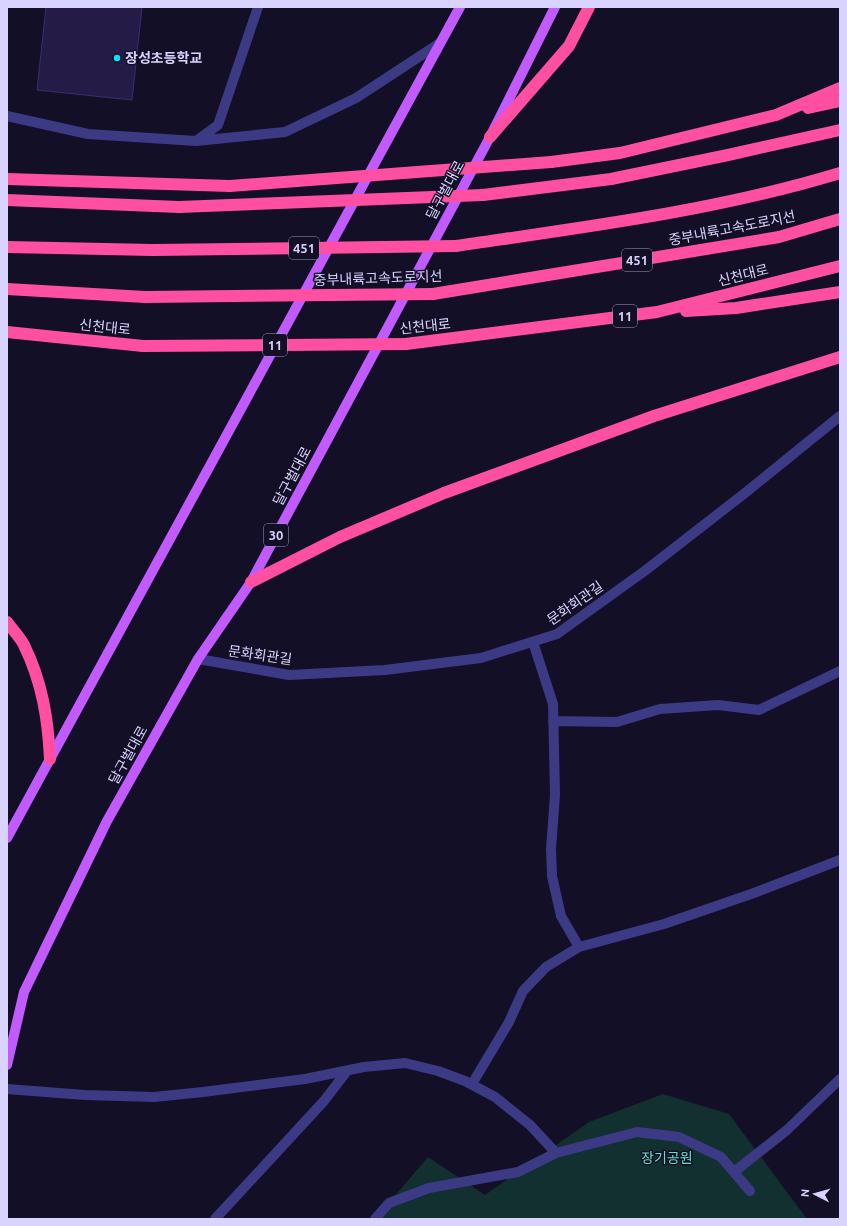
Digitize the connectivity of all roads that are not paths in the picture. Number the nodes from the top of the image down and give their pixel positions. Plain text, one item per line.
1 (258, 7) edge
2 (460, 7) edge
3 (555, 7) edge
4 (589, 7) edge
5 (440, 43) junction
6 (840, 88) edge
7 (840, 101) edge
8 (776, 115) junction
9 (7, 116) edge
10 (840, 130) edge
11 (490, 137) junction
12 (196, 141) junction
13 (840, 173) edge
14 (7, 179) edge
15 (7, 200) edge
16 (840, 219) edge
17 (7, 247) edge
18 (840, 266) edge
19 (7, 288) edge
20 (840, 292) edge
21 (657, 312) junction
22 (7, 332) edge
23 (840, 357) edge
24 (840, 416) edge
25 (251, 582) junction
26 (7, 622) edge
27 (533, 642) junction
28 (198, 659) junction
29 (840, 671) edge
30 (553, 721) junction
31 (50, 759) junction
32 (7, 838) edge
33 (840, 860) edge
34 (579, 947) junction
35 (7, 1065) edge
36 (347, 1071) junction
37 (840, 1079) edge
38 (472, 1084) junction
39 (7, 1089) edge
40 (556, 1153) junction
41 (734, 1172) junction
42 (750, 1191) dead end
43 (215, 1219) edge
44 (375, 1219) edge

1 - 12 street
2 - 5 main road
3 - 11 main road, 달구벌대로 / 30
4 - 11 highway
5 - 12 street
5 - 31 main road
6 - 8 highway
7 - 8 highway
8 - 14 highway, bridge
9 - 12 street
10 - 15 highway, bridge
11 - 25 main road, 달구벌대로 / 30
13 - 17 highway, 중부내륙고속도로지선 / 451, bridge
16 - 19 highway, 중부내륙고속도로지선 / 451, bridge
18 - 21 highway, 신천대로 / 11
20 - 21 highway
21 - 22 highway, 신천대로 / 11, bridge
23 - 25 highway
24 - 27 street, 문화회관길
25 - 28 main road, 달구벌대로 / 30
26 - 31 highway
27 - 28 street, 문화회관길
27 - 30 street
28 - 35 main road, 달구벌대로 / 30
29 - 30 street
30 - 34 street
31 - 32 main road
33 - 34 street
34 - 38 street
36 - 38 street
36 - 39 street
36 - 43 street
37 - 41 street
38 - 40 street
40 - 41 street
40 - 44 street
41 - 42 street

